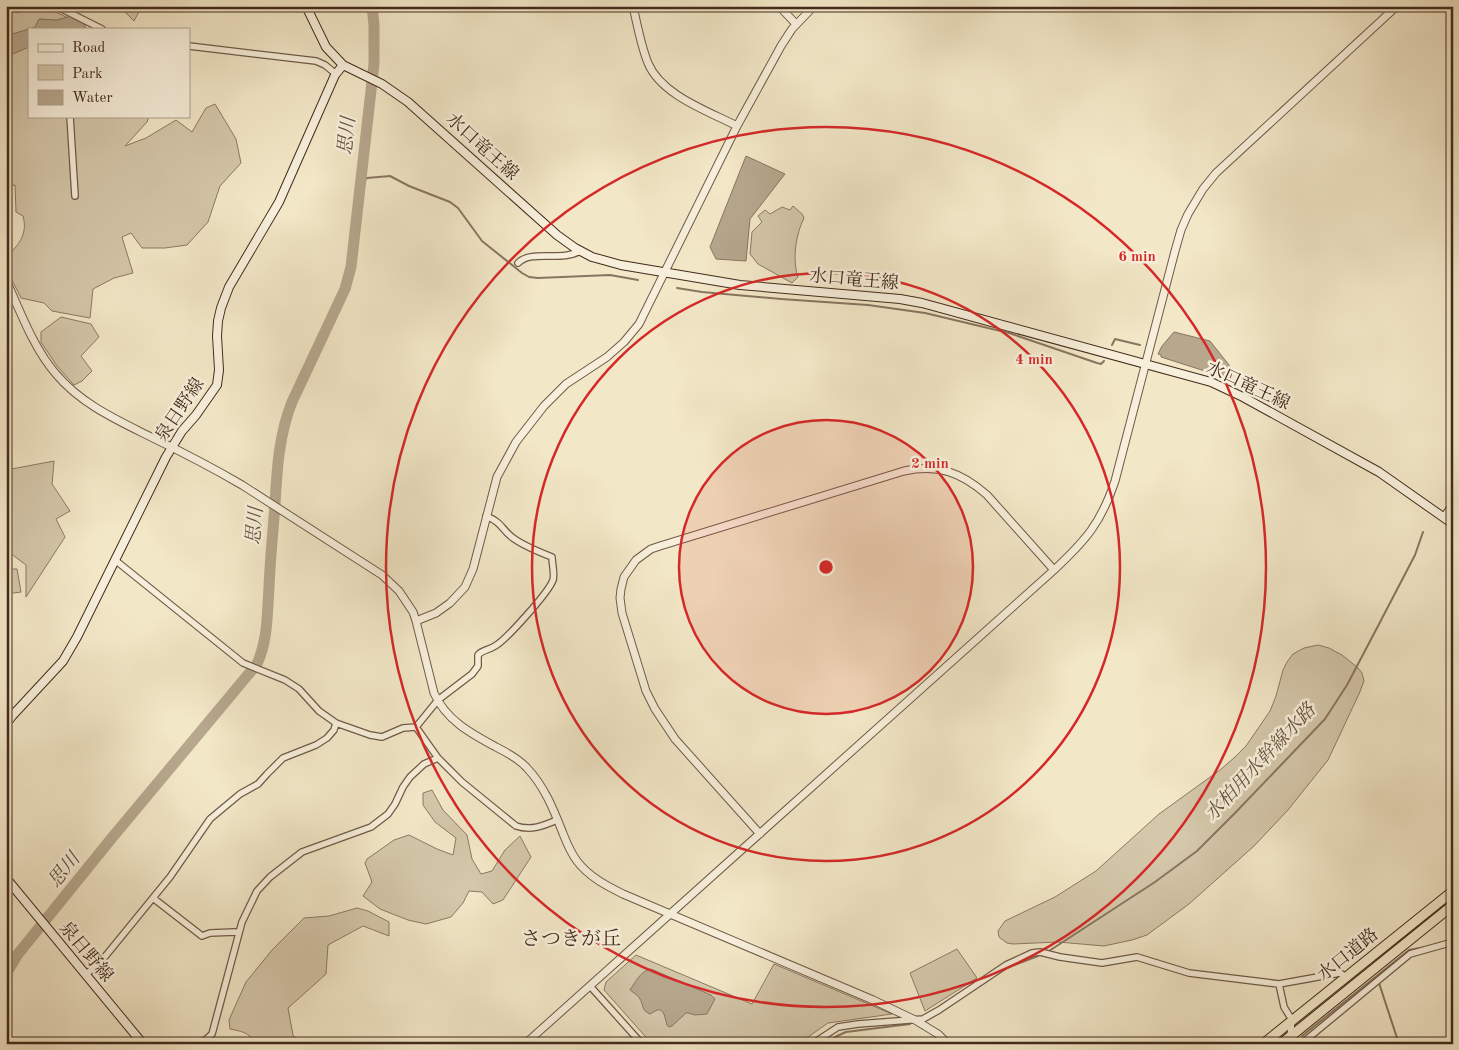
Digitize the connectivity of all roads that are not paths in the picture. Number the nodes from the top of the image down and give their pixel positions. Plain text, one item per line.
1 (56, 6) edge
2 (306, 6) edge
3 (632, 6) edge
4 (780, 6) edge
5 (814, 6) edge
6 (1397, 6) edge
7 (796, 24) junction
8 (100, 28) edge
9 (190, 46) edge
10 (343, 65) junction
11 (336, 74) junction
12 (70, 118) edge
13 (737, 126) junction
14 (75, 196) dead end
15 (580, 251) junction
16 (518, 263) dead end
17 (665, 273) junction
18 (6, 280) edge
19 (1145, 364) junction
20 (172, 448) junction
21 (1453, 504) edge
22 (486, 516) junction
23 (1443, 517) junction
24 (1453, 524) edge
25 (115, 560) junction
26 (1054, 570) junction
27 (416, 621) junction
28 (438, 700) junction
29 (336, 723) junction
30 (6, 724) edge
31 (416, 728) junction
32 (438, 758) junction
33 (557, 820) junction
34 (760, 834) junction
35 (6, 878) edge
36 (1453, 891) edge
37 (153, 898) junction
38 (1453, 905) edge
39 (670, 914) junction
40 (239, 933) junction
41 (1453, 942) edge
42 (86, 974) junction
43 (1346, 977) junction
44 (1279, 984) junction
45 (590, 986) junction
46 (915, 1020) junction
47 (1292, 1020) junction
48 (1290, 1036) junction
49 (144, 1044) edge
50 (201, 1044) edge
51 (525, 1044) edge
52 (642, 1044) edge
53 (812, 1044) edge
54 (948, 1044) edge
55 (1263, 1044) edge
56 (1281, 1044) edge
57 (1300, 1044) edge

1 - 8 street
2 - 10 main road, 水口竜王線
3 - 13 street
4 - 7 street
5 - 7 street
6 - 19 street
7 - 13 street
9 - 11 street
10 - 11 main road, 泉日野線
10 - 15 main road, 水口竜王線
11 - 20 main road, 泉日野線
12 - 14 street
13 - 17 street
15 - 16 street
15 - 17 main road, 水口竜王線
17 - 19 main road, 水口竜王線
17 - 22 street
18 - 20 street
19 - 23 main road, 水口竜王線
19 - 26 street
20 - 25 main road, 泉日野線
20 - 27 street
21 - 23 street
22 - 27 street
22 - 28 street
23 - 24 main road, 水口竜王線
25 - 29 street
25 - 30 main road, 泉日野線
26 - 34 street
26 - 34 street
27 - 28 street
28 - 31 street
28 - 33 street
29 - 31 street
29 - 37 street
31 - 32 street
32 - 33 street
32 - 40 street
33 - 39 street
34 - 39 street
35 - 42 main road, 泉日野線
36 - 43 highway, 水口道路
37 - 40 street
37 - 42 street
38 - 48 highway, 水口道路
39 - 45 street
39 - 46 street
40 - 50 street
41 - 57 street
42 - 49 main road, 泉日野線
43 - 44 street
43 - 47 highway, 水口道路
44 - 46 street
44 - 47 street
45 - 51 street
45 - 52 street
46 - 53 street
46 - 54 street
47 - 48 street
47 - 55 highway, 水口道路
48 - 56 highway, 水口道路

